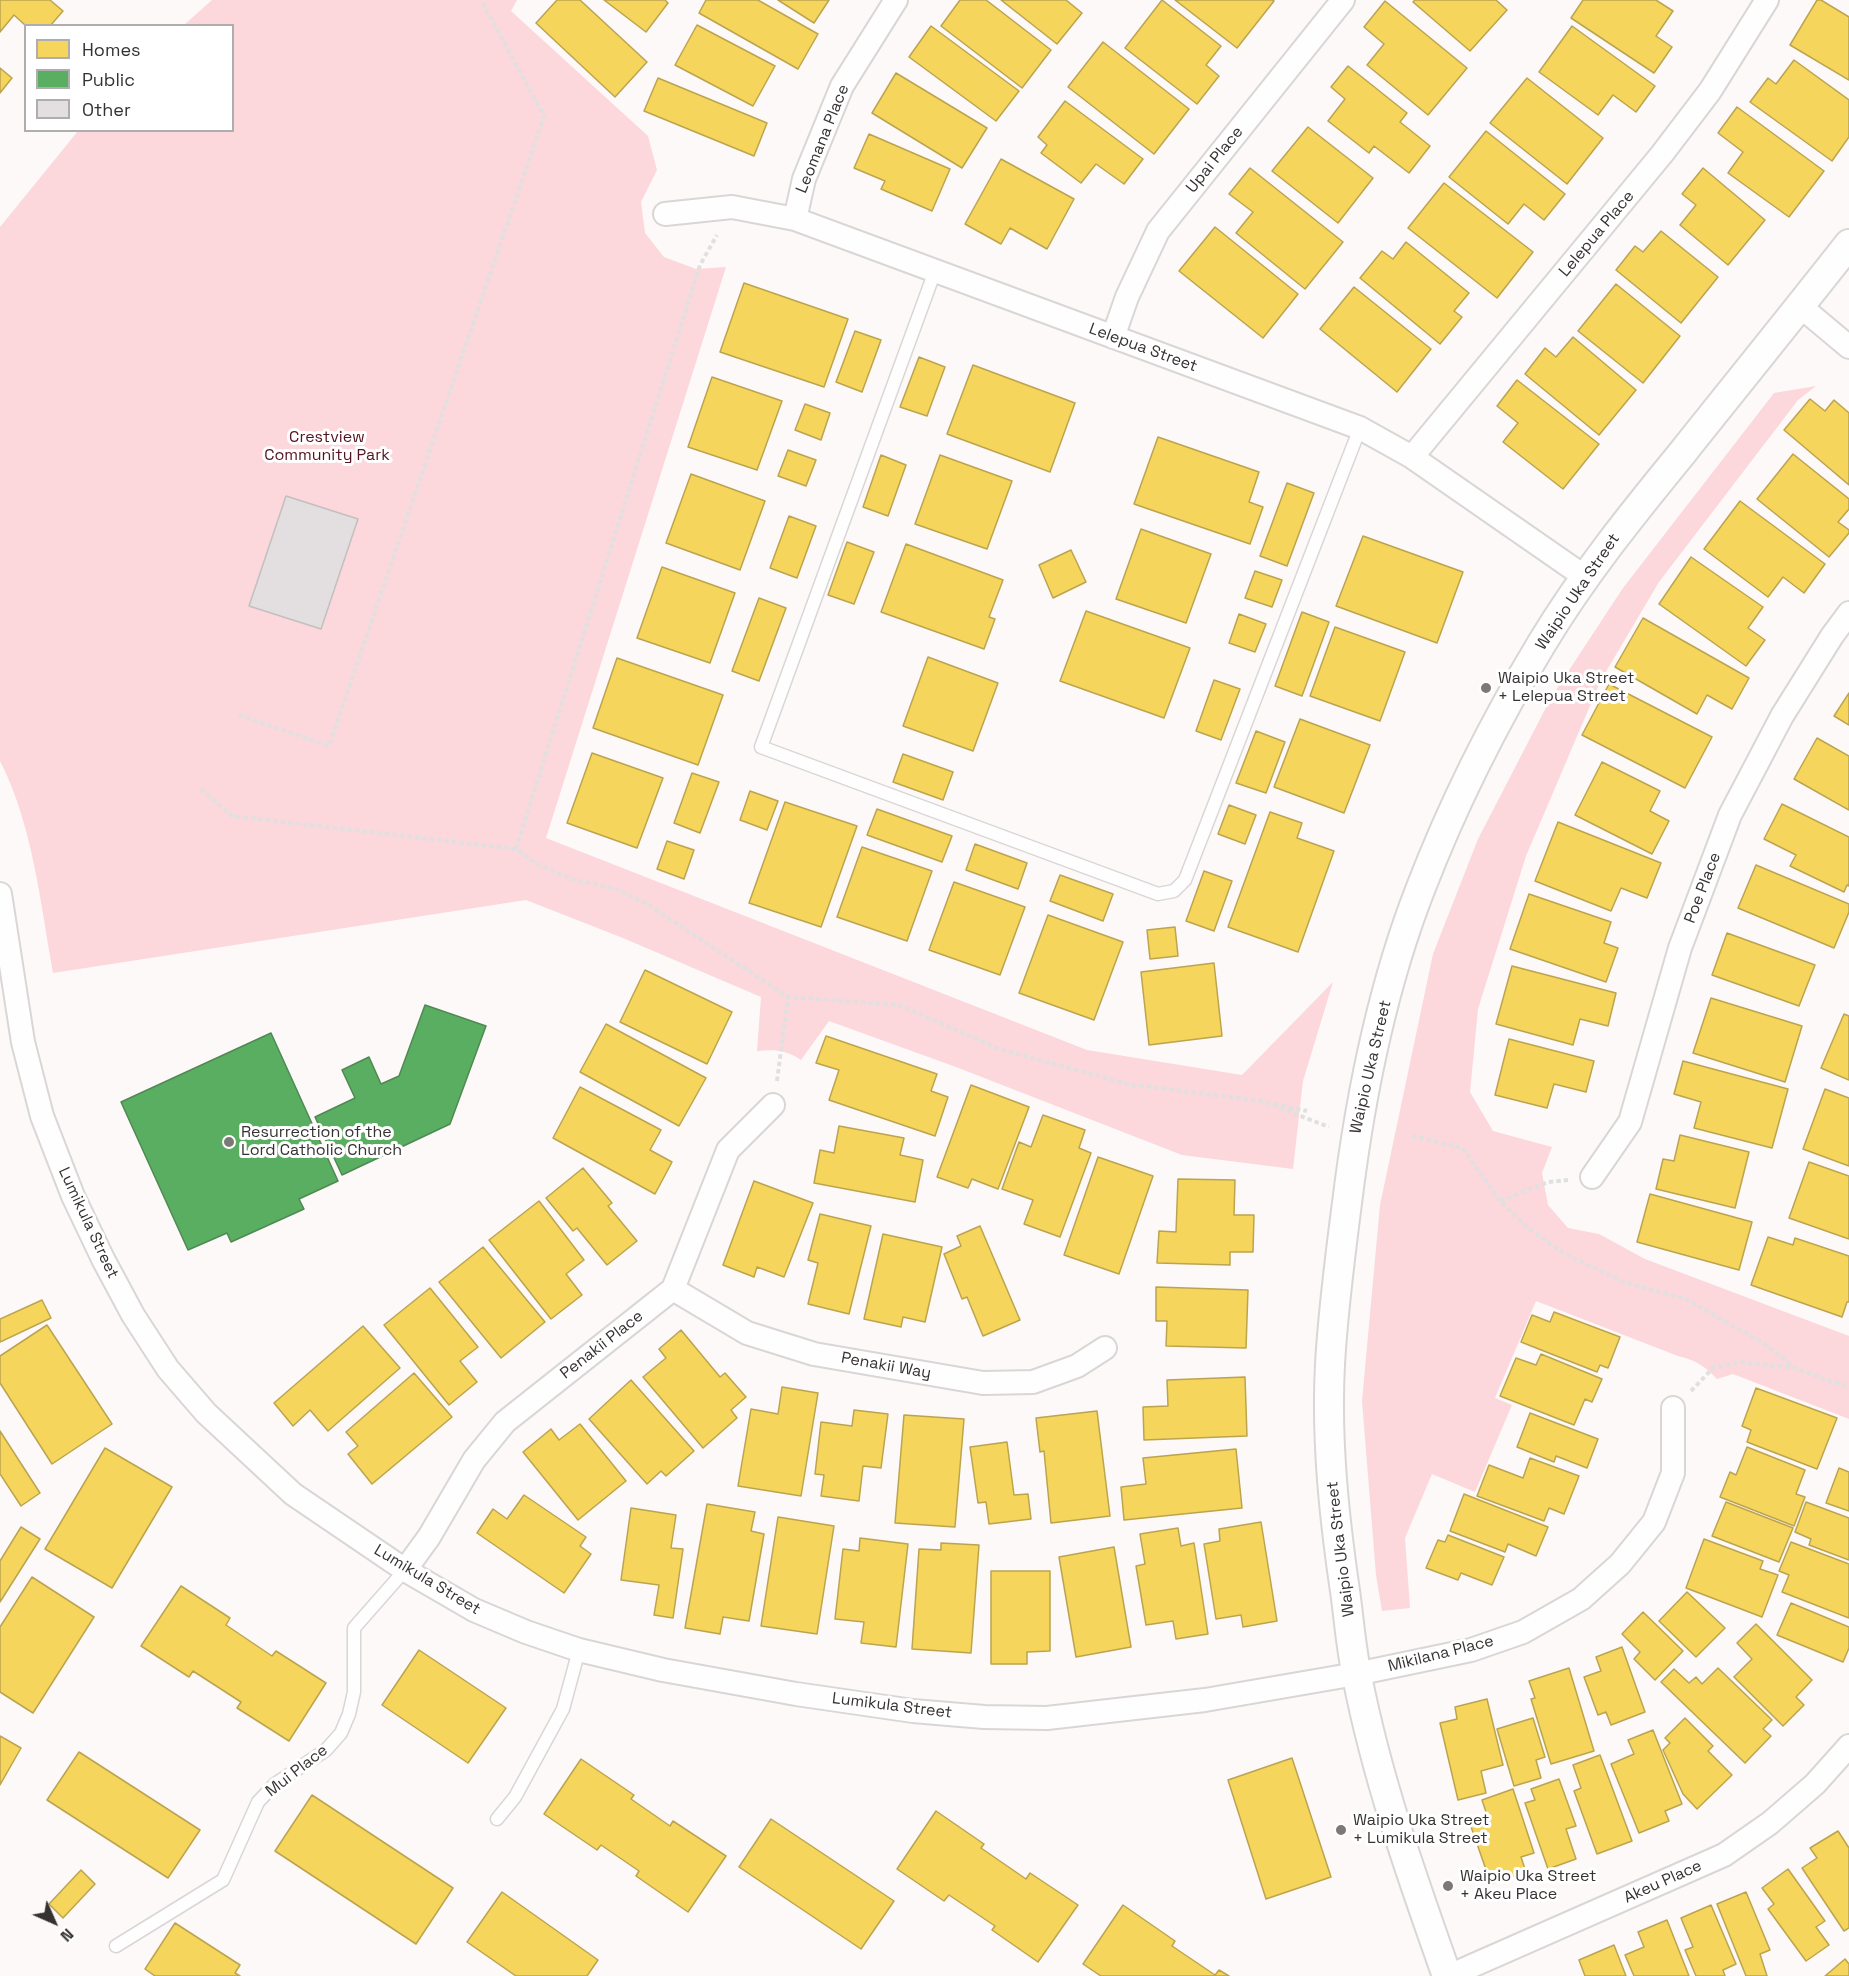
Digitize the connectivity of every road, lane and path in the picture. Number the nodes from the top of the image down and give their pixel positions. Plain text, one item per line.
1 (481, 0) edge
2 (896, 0) edge
3 (1343, 0) edge
4 (1767, 0) edge
5 (732, 207) junction
6 (665, 214) dead end
7 (795, 219) junction
8 (1849, 244) edge
9 (935, 271) junction
10 (1800, 306) junction
11 (1113, 337) junction
12 (1849, 347) edge
13 (1360, 428) junction
14 (1412, 457) junction
15 (1585, 577) junction
16 (1849, 614) edge
17 (239, 715) dead end
18 (201, 789) dead end
19 (516, 849) junction
20 (0, 894) edge
21 (788, 997) junction
22 (1262, 1101) junction
23 (773, 1105) joint
24 (1307, 1111) dead end
25 (1412, 1136) dead end
26 (1355, 1138) junction
27 (1592, 1177) joint
28 (1500, 1202) junction
29 (673, 1289) junction
30 (1105, 1348) dead end
31 (1795, 1368) junction
32 (1849, 1386) edge
33 (1673, 1408) joint
34 (405, 1570) junction
35 (579, 1650) junction
36 (1356, 1674) junction
37 (1849, 1746) edge
38 (497, 1819) dead end
39 (116, 1947) dead end
40 (1448, 1976) edge

1 - 17 path
2 - 7 street, Leomana Place
3 - 11 street, Upai Place
4 - 14 street, Lelepua Place
5 - 6 street, Lelepua Street
5 - 7 street, Lelepua Street
5 - 19 path
7 - 9 street, Lelepua Street
8 - 10 street, Waipio Uka Street
9 - 11 street, Lelepua Street
9 - 13 lane
10 - 12 street
10 - 15 street, Waipio Uka Street
11 - 13 street, Lelepua Street
13 - 14 street, Lelepua Street
14 - 15 street, Lelepua Street
15 - 26 street, Waipio Uka Street
16 - 27 street, Poe Place
18 - 19 path
19 - 21 path
20 - 34 street, Lumikula Street
21 - 22 path
21 - 23 path
22 - 24 path
22 - 26 path
23 - 29 street
25 - 28 path
26 - 36 street, Waipio Uka Street
27 - 28 path
28 - 31 path
29 - 30 street, Penakii Way
29 - 34 street, Penakii Place
31 - 32 path
31 - 33 path
33 - 36 street, Mikilana Place
34 - 35 street, Lumikula Street
34 - 39 lane, Mui Place
35 - 36 street, Lumikula Street
35 - 38 lane
36 - 40 street, Waipio Uka Street
37 - 40 street, Akeu Place

